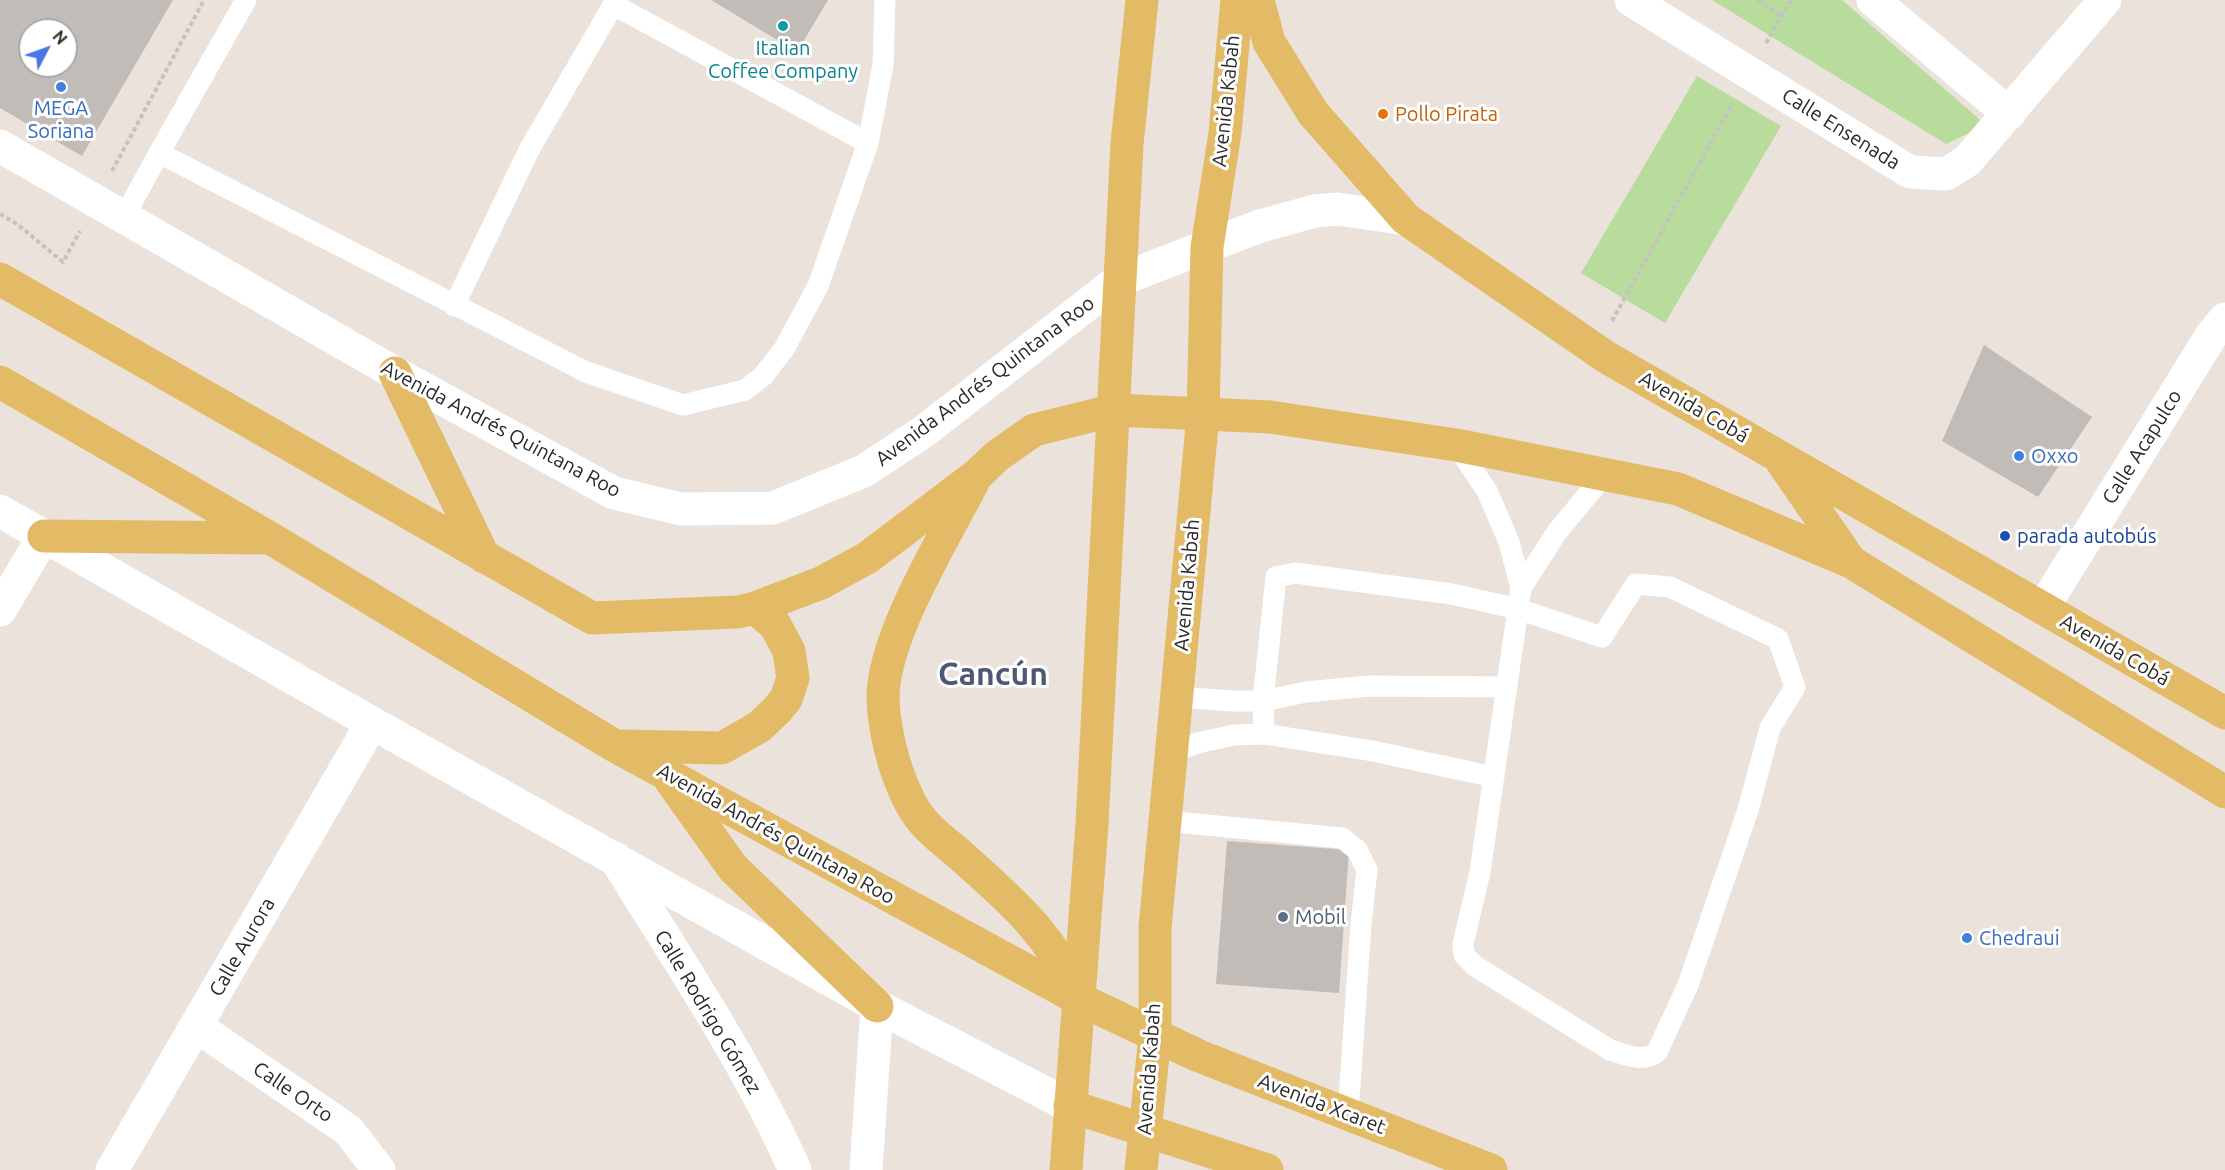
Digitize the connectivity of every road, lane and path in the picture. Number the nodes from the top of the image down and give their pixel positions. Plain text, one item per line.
1 (204, 0) edge
2 (246, 0) edge
3 (885, 0) edge
4 (1142, 0) edge
5 (1237, 0) edge
6 (1258, 0) edge
7 (1631, 0) edge
8 (1758, 0) edge
9 (1791, 0) edge
10 (1873, 0) edge
11 (2105, 0) edge
12 (615, 3) edge
13 (1782, 16) junction
14 (1749, 73) junction
15 (2009, 114) junction
16 (868, 143) junction
17 (0, 146) edge
18 (159, 153) junction
19 (96, 201) junction
20 (0, 214) edge
21 (124, 217) junction
22 (1406, 219) junction
23 (1207, 247) junction
24 (0, 279) edge
25 (1119, 280) junction
26 (454, 306) junction
27 (2220, 333) edge
28 (1596, 350) junction
29 (395, 373) junction
30 (0, 382) edge
31 (1114, 410) junction
32 (1203, 415) junction
33 (1456, 445) junction
34 (1776, 455) junction
35 (1605, 474) junction
36 (977, 476) junction
37 (0, 511) edge
38 (44, 536) junction
39 (270, 538) junction
40 (484, 557) junction
41 (1851, 562) junction
42 (1520, 599) junction
43 (755, 608) junction
44 (2043, 608) junction
45 (0, 610) edge
46 (1507, 687) junction
47 (1178, 697) junction
48 (1263, 701) junction
49 (2225, 713) edge
50 (372, 723) junction
51 (1264, 734) junction
52 (615, 746) junction
53 (1171, 753) junction
54 (667, 774) junction
55 (1494, 777) junction
56 (2225, 792) edge
57 (1165, 821) junction
58 (615, 858) junction
59 (1078, 999) junction
60 (876, 1006) junction
61 (196, 1026) junction
62 (1155, 1036) junction
63 (1071, 1106) junction
64 (1348, 1114) junction
65 (1146, 1129) junction
66 (112, 1170) edge
67 (379, 1170) edge
68 (795, 1170) edge
69 (866, 1170) edge
70 (1066, 1170) edge
71 (1142, 1170) edge
72 (1267, 1170) edge
73 (1491, 1170) edge

1 - 19 path
2 - 18 lane
3 - 16 lane
4 - 25 main road
5 - 23 main road, Avenida Kabah
6 - 22 main road, Avenida Cobá
7 - 14 street, Calle Ensenada
8 - 13 path
9 - 13 path
10 - 15 street
11 - 15 street, Calle Ensenada
12 - 16 lane
12 - 26 lane
13 - 14 path
14 - 15 street, Calle Ensenada
14 - 28 path
16 - 26 lane
17 - 19 street, Avenida Andrés Quintana Roo
18 - 21 lane
18 - 26 lane
19 - 20 path
19 - 21 street, Avenida Andrés Quintana Roo
21 - 29 street, Avenida Andrés Quintana Roo
22 - 23 street, Avenida Andrés Quintana Roo
22 - 28 main road, Avenida Cobá
23 - 25 street, Avenida Andrés Quintana Roo
23 - 32 main road, Avenida Kabah
24 - 40 main road
25 - 29 street, Avenida Andrés Quintana Roo
25 - 31 main road
27 - 44 street, Calle Acapulco
28 - 34 main road, Avenida Cobá
29 - 40 main road
30 - 39 main road, Avenida Andrés Quintana Roo
31 - 32 main road
31 - 36 main road
31 - 59 main road
32 - 33 main road
32 - 47 main road, Avenida Kabah
33 - 35 main road
33 - 42 lane
34 - 41 main road
34 - 44 main road, Avenida Cobá
35 - 41 main road
35 - 42 lane
36 - 43 main road
36 - 59 main road
37 - 38 street
38 - 39 main road
38 - 45 street
38 - 50 street
39 - 52 main road, Avenida Andrés Quintana Roo
40 - 43 main road
41 - 56 main road
42 - 46 lane
42 - 48 lane
42 - 55 lane
43 - 52 main road
44 - 49 main road, Avenida Cobá
46 - 48 lane
46 - 55 lane
47 - 48 lane
47 - 53 main road, Avenida Kabah
48 - 51 lane
50 - 58 street
50 - 61 street, Calle Aurora
51 - 53 lane
51 - 55 lane
52 - 54 main road, Avenida Andrés Quintana Roo
53 - 57 main road, Avenida Kabah
54 - 59 main road, Avenida Andrés Quintana Roo
54 - 60 main road
57 - 62 main road, Avenida Kabah
57 - 64 lane
58 - 60 street
58 - 68 street, Calle Rodrigo Gómez
59 - 62 main road, Avenida Andrés Quintana Roo
59 - 63 main road
60 - 63 street
60 - 69 street
61 - 66 street, Calle Aurora
61 - 67 street, Calle Orto
62 - 64 main road, Avenida Xcaret
62 - 65 main road, Avenida Kabah
63 - 65 main road
63 - 70 main road
64 - 73 main road, Avenida Xcaret
65 - 71 main road, Avenida Kabah
65 - 72 main road

